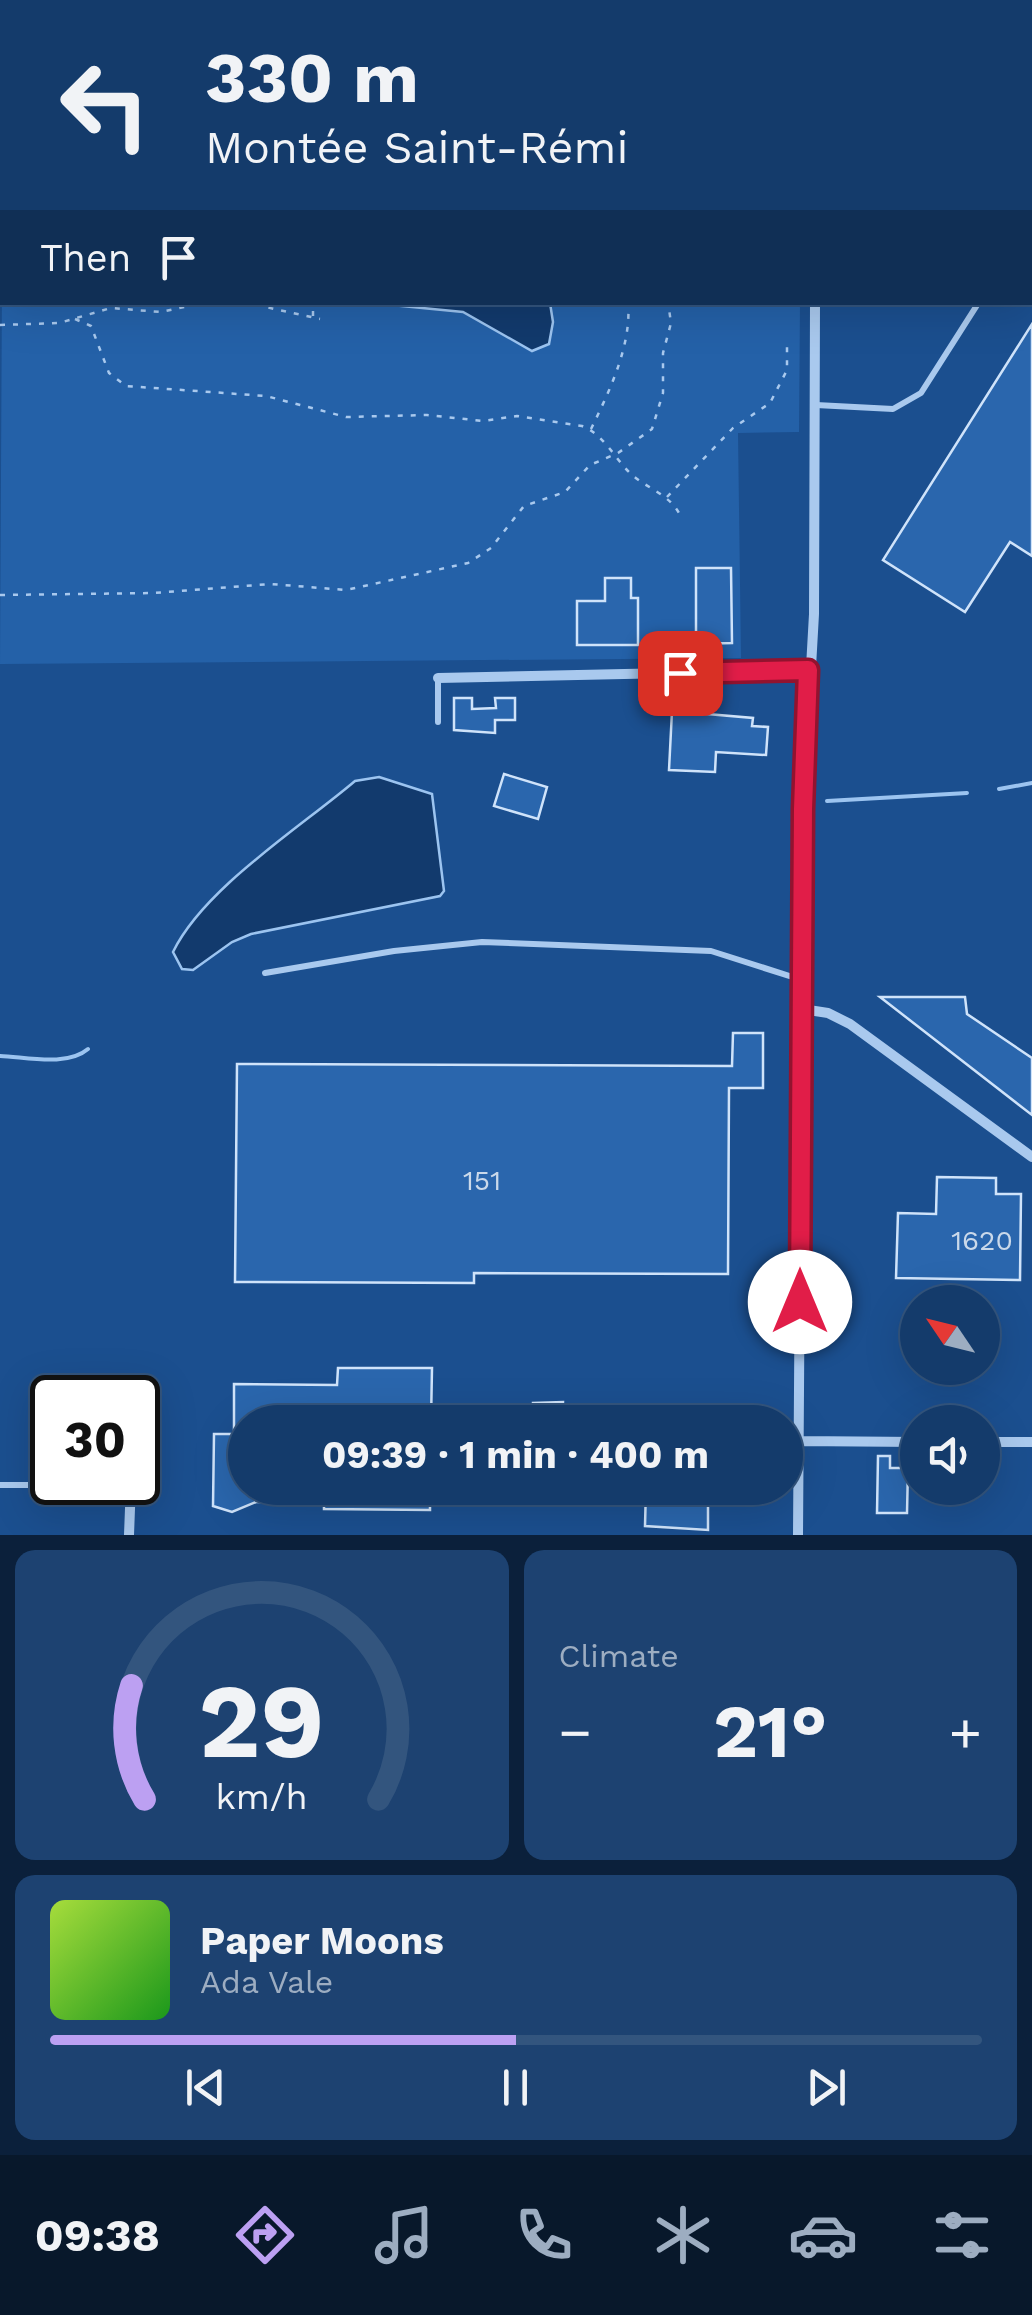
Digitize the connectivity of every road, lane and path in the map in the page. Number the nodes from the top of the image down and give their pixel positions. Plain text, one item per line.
1 (193, 305) edge
2 (256, 305) edge
3 (313, 305) edge
4 (628, 305) edge
5 (668, 305) edge
6 (815, 305) edge
7 (977, 305) edge
8 (312, 318) junction
9 (320, 318) dead end
10 (74, 319) junction
11 (0, 325) edge
12 (787, 347) dead end
13 (816, 405) junction
14 (591, 429) junction
15 (615, 454) junction
16 (666, 498) junction
17 (680, 515) dead end
18 (0, 595) edge
19 (808, 670) junction
20 (438, 678) joint
21 (438, 722) dead end
22 (264, 973) dead end
23 (802, 980) junction
24 (802, 1009) junction
25 (1032, 1157) edge
26 (798, 1405) edge
27 (803, 1441) edge
28 (900, 1442) edge
29 (1000, 1442) edge
30 (1032, 1442) edge
31 (0, 1485) edge
32 (30, 1485) edge
33 (131, 1505) edge
34 (798, 1505) edge
35 (130, 1535) edge
36 (798, 1535) edge

1 - 10 path
2 - 8 path
3 - 8 path
4 - 14 path
5 - 15 path
6 - 13 street
7 - 13 lane
8 - 9 path
10 - 11 path
10 - 14 path
12 - 16 path
13 - 19 street
14 - 15 path
15 - 16 path
15 - 18 path
16 - 17 path
19 - 20 street
19 - 23 street
20 - 21 lane
22 - 23 lane
23 - 24 street
24 - 25 street
24 - 26 street
27 - 28 street
29 - 30 street
31 - 32 lane
33 - 35 street
34 - 36 street

